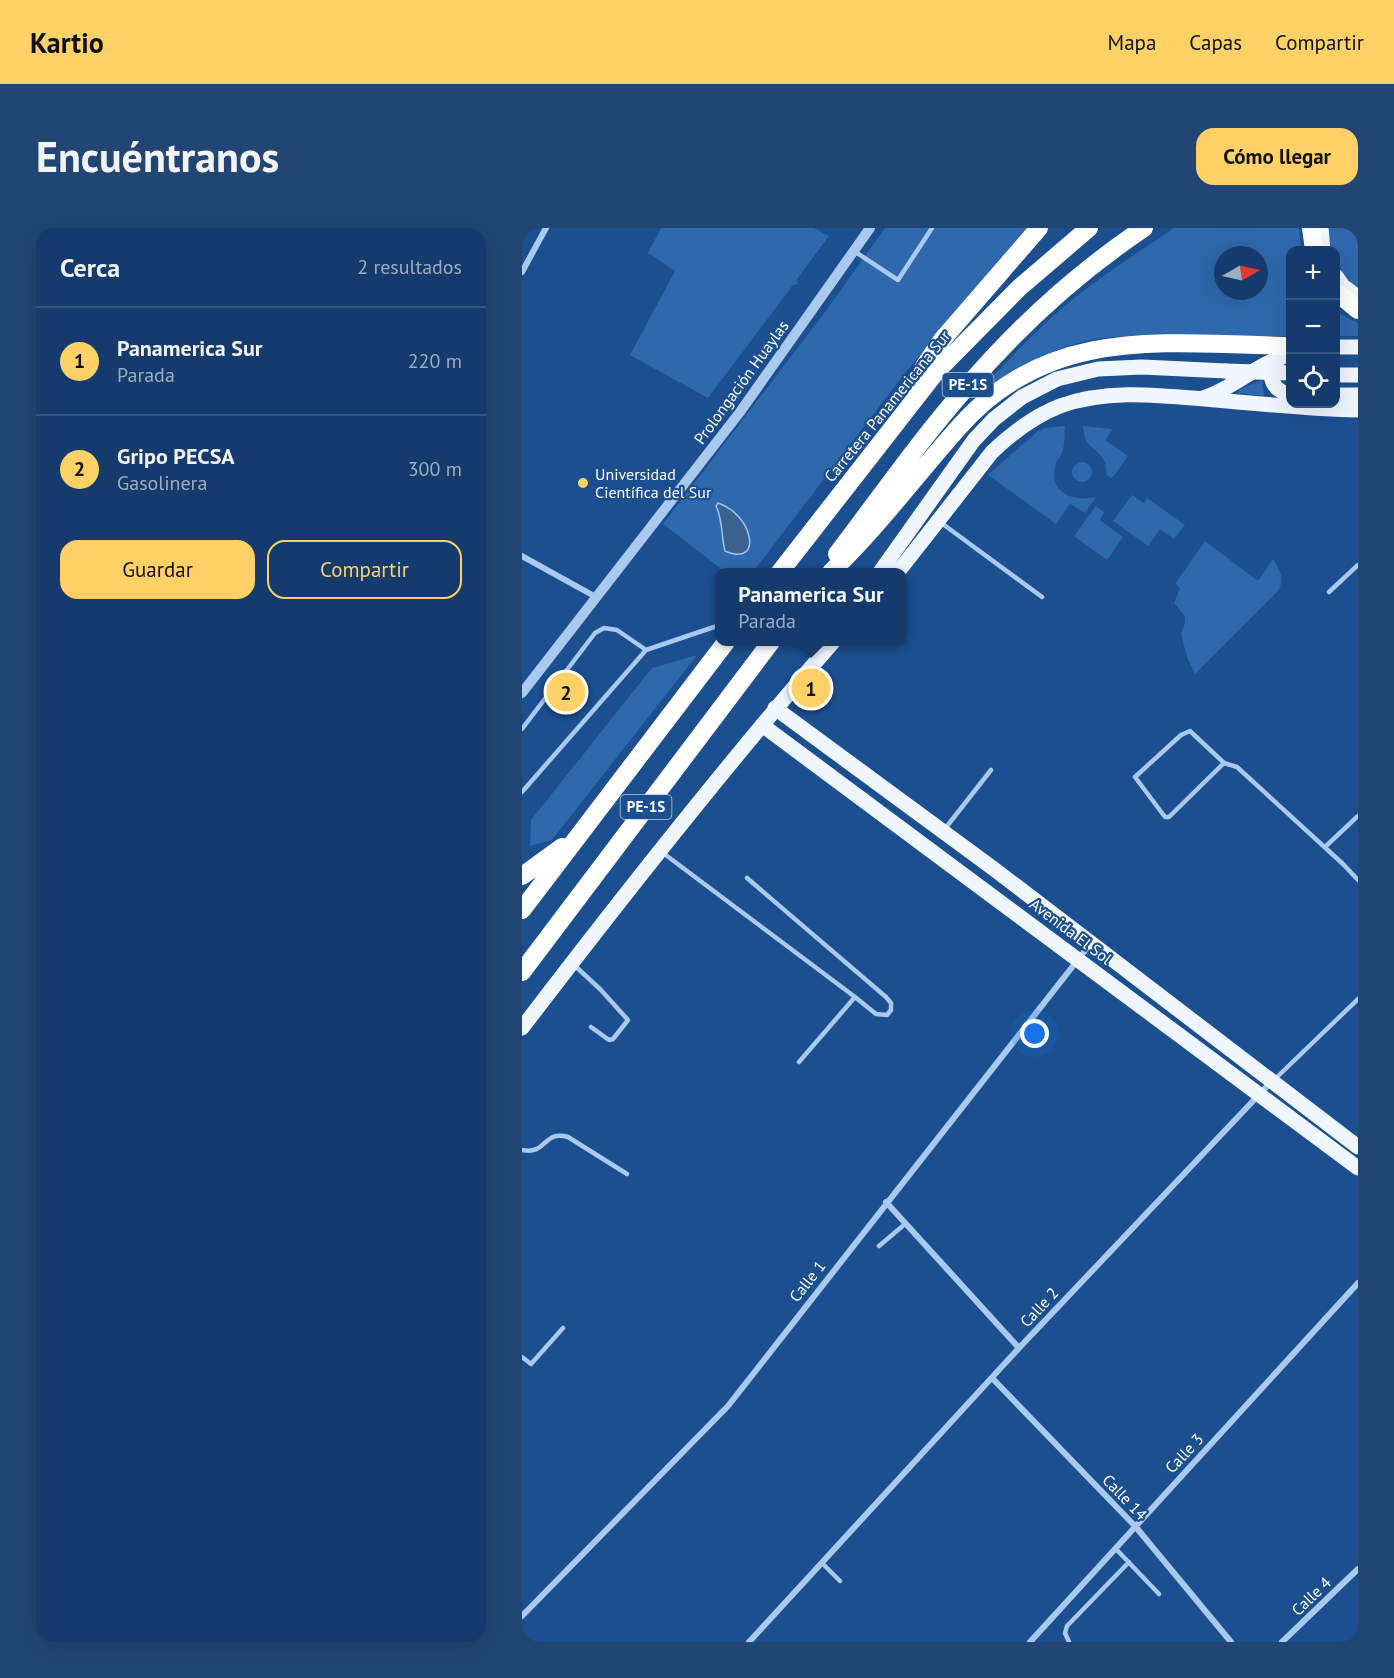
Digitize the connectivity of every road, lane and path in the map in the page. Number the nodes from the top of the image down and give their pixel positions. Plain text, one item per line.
1 (546, 228) edge
2 (870, 228) edge
3 (932, 228) edge
4 (1039, 228) edge
5 (1089, 228) edge
6 (1144, 228) edge
7 (1311, 228) edge
8 (1321, 228) edge
9 (1313, 246) edge
10 (1323, 246) edge
11 (854, 251) junction
12 (522, 272) edge
13 (1340, 282) edge
14 (1340, 296) edge
15 (1358, 297) edge
16 (1358, 310) edge
17 (1340, 347) edge
18 (1358, 347) edge
19 (1286, 353) edge
20 (1286, 354) edge
21 (1286, 355) edge
22 (1286, 374) edge
23 (1340, 375) edge
24 (1358, 375) edge
25 (1286, 393) edge
26 (1340, 395) edge
27 (1358, 395) edge
28 (1200, 399) junction
29 (906, 409) junction
30 (1358, 410) edge
31 (938, 520) junction
32 (522, 556) edge
33 (1358, 565) edge
34 (784, 568) edge
35 (827, 568) edge
36 (836, 568) edge
37 (884, 568) edge
38 (902, 568) edge
39 (1329, 592) dead end
40 (596, 597) junction
41 (1042, 597) dead end
42 (715, 627) edge
43 (723, 646) edge
44 (768, 646) edge
45 (829, 646) edge
46 (646, 650) junction
47 (522, 693) edge
48 (775, 708) junction
49 (762, 725) junction
50 (522, 729) edge
51 (1224, 763) junction
52 (991, 770) dead end
53 (522, 792) edge
54 (1358, 816) edge
55 (943, 831) junction
56 (578, 836) junction
57 (1324, 847) junction
58 (661, 851) junction
59 (523, 874) edge
60 (747, 878) dead end
61 (1358, 880) edge
62 (522, 910) edge
63 (1091, 943) junction
64 (1078, 959) junction
65 (572, 963) junction
66 (522, 972) edge
67 (855, 997) junction
68 (1358, 999) edge
69 (591, 1027) dead end
70 (522, 1028) edge
71 (799, 1062) dead end
72 (1273, 1081) junction
73 (1259, 1094) junction
74 (1358, 1147) edge
75 (522, 1150) edge
76 (1358, 1168) edge
77 (627, 1174) dead end
78 (886, 1202) junction
79 (905, 1224) junction
80 (879, 1246) dead end
81 (1358, 1283) edge
82 (563, 1328) dead end
83 (1019, 1348) junction
84 (522, 1357) edge
85 (992, 1378) junction
86 (1135, 1526) junction
87 (1116, 1549) junction
88 (1129, 1562) junction
89 (822, 1563) junction
90 (1358, 1569) edge
91 (840, 1581) dead end
92 (1159, 1594) dead end
93 (522, 1616) edge
94 (749, 1642) edge
95 (1030, 1642) edge
96 (1070, 1642) edge
97 (1231, 1642) edge
98 (1282, 1642) edge

1 - 12 street
2 - 11 street, Prolongación Huaylas
3 - 11 lane
4 - 29 highway
5 - 29 highway, Carretera Panamericana Sur / PE-1S
6 - 35 highway, PE-1S
7 - 9 highway
8 - 10 main road
11 - 40 street, Prolongación Huaylas
13 - 15 main road
14 - 16 highway
17 - 18 main road
19 - 36 highway
20 - 28 main road
21 - 25 main road
22 - 37 main road, bridge
23 - 24 main road
26 - 27 main road
28 - 30 main road
28 - 31 main road
29 - 34 highway, Carretera Panamericana Sur / PE-1S
31 - 38 main road
31 - 41 lane
32 - 40 street
33 - 39 lane
40 - 47 street, Prolongación Huaylas
42 - 46 lane
43 - 56 highway, PE-1S
44 - 66 highway, PE-1S
45 - 48 main road
46 - 50 lane
46 - 53 lane
48 - 49 main road
48 - 55 main road, Avenida El Sol
49 - 58 main road
49 - 64 main road, Avenida El Sol
51 - 51 lane
51 - 57 lane
52 - 55 lane
54 - 57 lane
55 - 63 main road, Avenida El Sol
56 - 59 highway
56 - 62 highway, PE-1S
57 - 61 lane
58 - 65 main road
58 - 67 lane
60 - 67 lane
63 - 64 street, Calle 1
63 - 72 main road, Avenida El Sol
64 - 73 main road, Avenida El Sol
64 - 78 street, Calle 1
65 - 69 lane
65 - 70 main road
67 - 71 lane
68 - 72 lane, Calle 2
72 - 73 street, Calle 2
72 - 74 main road, Avenida El Sol
73 - 76 main road, Avenida El Sol
73 - 83 street, Calle 2
75 - 77 lane
78 - 79 street
78 - 93 street, Calle 1
79 - 80 lane
79 - 83 street
81 - 86 street, Calle 3
82 - 84 lane
83 - 85 street, Calle 2
85 - 86 street, Calle 14
85 - 89 street, Calle 2
86 - 87 street, Calle 3
86 - 97 street, Calle 14
87 - 88 lane
87 - 95 street, Calle 3
88 - 92 lane
88 - 96 lane
89 - 91 lane
89 - 94 street, Calle 2
90 - 98 street, Calle 4

